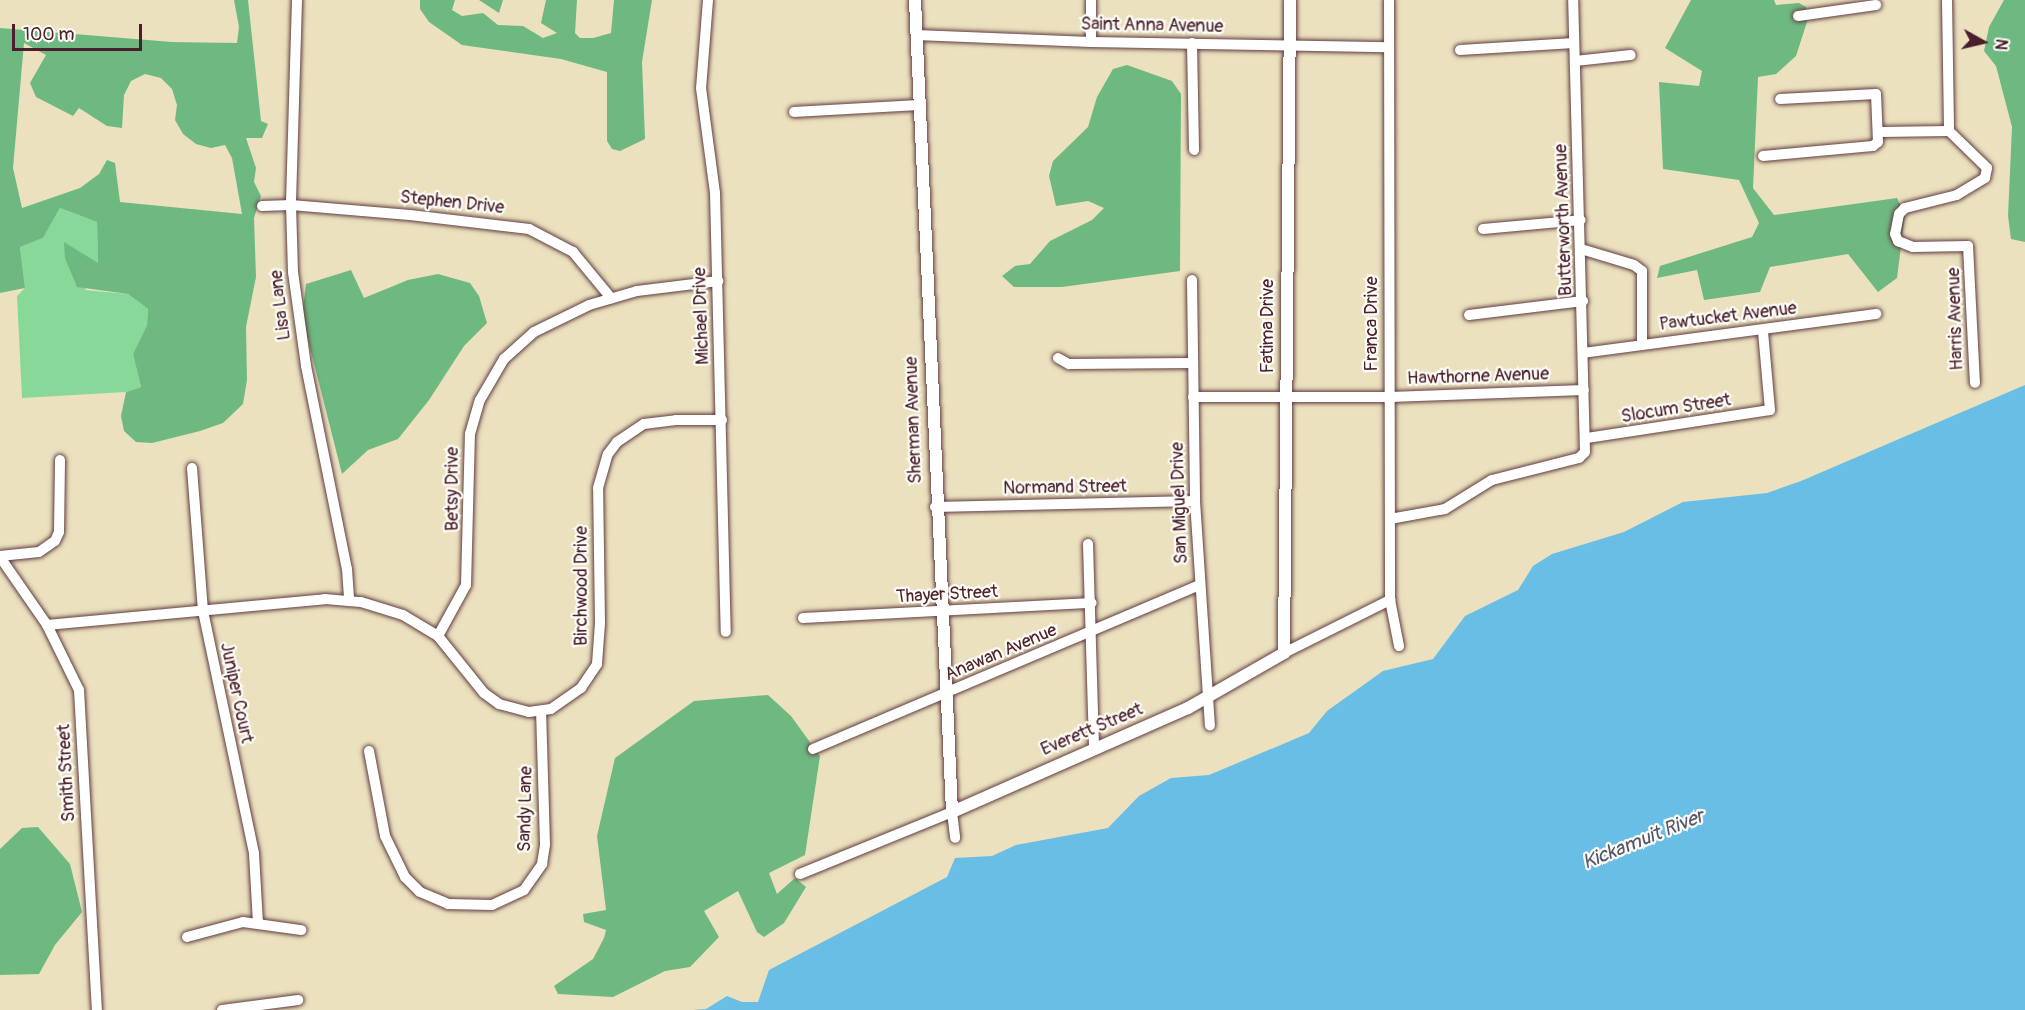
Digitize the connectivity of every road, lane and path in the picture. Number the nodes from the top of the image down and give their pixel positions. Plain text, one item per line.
1 (297, 0) edge
2 (708, 0) edge
3 (915, 0) edge
4 (1091, 0) edge
5 (1290, 0) edge
6 (1389, 0) edge
7 (1573, 0) edge
8 (1947, 0) edge
9 (1839, 5) edge
10 (1876, 5) dead end
11 (1798, 16) dead end
12 (916, 34) junction
13 (1091, 42) junction
14 (1192, 43) junction
15 (1574, 43) junction
16 (1289, 45) junction
17 (1388, 47) junction
18 (1460, 50) dead end
19 (1631, 55) dead end
20 (1575, 61) junction
21 (1780, 99) dead end
22 (918, 105) junction
23 (794, 112) dead end
24 (1949, 131) junction
25 (1880, 132) junction
26 (1194, 150) dead end
27 (1763, 156) dead end
28 (291, 205) junction
29 (262, 206) dead end
30 (1581, 220) junction
31 (1483, 229) dead end
32 (1581, 249) junction
33 (1192, 280) dead end
34 (718, 281) junction
35 (611, 298) junction
36 (1583, 301) junction
37 (1876, 314) dead end
38 (1469, 315) dead end
39 (1763, 331) junction
40 (1642, 344) junction
41 (1583, 353) junction
42 (1058, 358) dead end
43 (1192, 363) junction
44 (1975, 383) dead end
45 (1584, 390) junction
46 (1193, 397) junction
47 (1389, 397) junction
48 (1286, 398) junction
49 (722, 420) junction
50 (1587, 438) junction
51 (60, 460) dead end
52 (192, 468) dead end
53 (1196, 501) junction
54 (935, 507) junction
55 (1390, 519) junction
56 (1088, 544) dead end
57 (0, 556) edge
58 (1199, 585) junction
59 (1390, 600) junction
60 (349, 601) junction
61 (1092, 603) junction
62 (203, 611) junction
63 (941, 613) junction
64 (803, 618) dead end
65 (47, 625) junction
66 (726, 632) dead end
67 (1093, 633) junction
68 (438, 636) junction
69 (1399, 646) dead end
70 (1284, 653) junction
71 (944, 695) junction
72 (1207, 698) junction
73 (541, 711) junction
74 (1210, 725) dead end
75 (1094, 748) junction
76 (813, 749) dead end
77 (369, 751) dead end
78 (952, 812) junction
79 (956, 838) dead end
80 (800, 874) dead end
81 (258, 923) junction
82 (301, 930) dead end
83 (188, 938) dead end
84 (298, 1000) dead end
85 (97, 1010) edge
86 (222, 1010) edge

1 - 28 street, Lisa Lane
2 - 34 street, Michael Drive
3 - 12 street, Sherman Avenue
4 - 13 street
5 - 16 street, Fatima Drive
6 - 17 street, Franca Drive
7 - 15 street, Butterworth Avenue
8 - 24 street
9 - 10 street
9 - 11 street
12 - 13 street, Saint Anna Avenue
12 - 22 street, Sherman Avenue
13 - 14 street, Saint Anna Avenue
14 - 16 street, Saint Anna Avenue
14 - 26 street
15 - 18 street
15 - 20 street, Butterworth Avenue
16 - 17 street, Saint Anna Avenue
16 - 48 street, Fatima Drive
17 - 47 street, Franca Drive
19 - 20 street
20 - 30 street, Butterworth Avenue
21 - 25 street
22 - 23 street
22 - 54 street, Sherman Avenue
24 - 25 street
24 - 44 street, Harris Avenue
25 - 27 street
28 - 29 street, Stephen Drive
28 - 35 street, Stephen Drive
28 - 60 street, Lisa Lane
30 - 31 street
30 - 32 street, Butterworth Avenue
32 - 36 street, Butterworth Avenue
32 - 40 street
33 - 43 street, San Miguel Drive
34 - 35 street, Betsy Drive
34 - 49 street, Michael Drive
35 - 68 street, Betsy Drive
36 - 38 street
36 - 41 street, Butterworth Avenue
37 - 39 street, Pawtucket Avenue
39 - 40 street, Pawtucket Avenue
39 - 50 street, Slocum Street
40 - 41 street, Pawtucket Avenue
41 - 45 street, Butterworth Avenue
42 - 43 street
43 - 46 street, San Miguel Drive
45 - 47 street, Hawthorne Avenue
45 - 50 street, Butterworth Avenue
46 - 48 street, Hawthorne Avenue
46 - 53 street, San Miguel Drive
47 - 48 street, Hawthorne Avenue
47 - 55 street, Franca Drive
48 - 70 street, Fatima Drive
49 - 66 street, Michael Drive
49 - 73 street, Birchwood Drive
50 - 55 street
51 - 57 street
52 - 62 street, Juniper Court
53 - 54 street, Normand Street
53 - 58 street, San Miguel Drive
54 - 63 street, Sherman Avenue
55 - 59 street, Franca Drive
56 - 61 street
57 - 65 street, Smith Street
58 - 67 street, Anawan Avenue
58 - 72 street, San Miguel Drive
59 - 69 street, Franca Drive
59 - 70 street, Everett Street
60 - 62 street
60 - 68 street
61 - 63 street, Thayer Street
61 - 67 street
62 - 65 street
62 - 81 street, Juniper Court
63 - 64 street, Thayer Street
63 - 71 street, Sherman Avenue
65 - 85 street, Smith Street
67 - 71 street, Anawan Avenue
67 - 75 street
68 - 73 street
70 - 72 street, Everett Street
71 - 76 street, Anawan Avenue
71 - 78 street, Sherman Avenue
72 - 74 street, San Miguel Drive
72 - 75 street, Everett Street
73 - 77 street, Sandy Lane
75 - 78 street, Everett Street
78 - 79 street, Sherman Avenue
78 - 80 street, Everett Street
81 - 82 street
81 - 83 street
84 - 86 street

